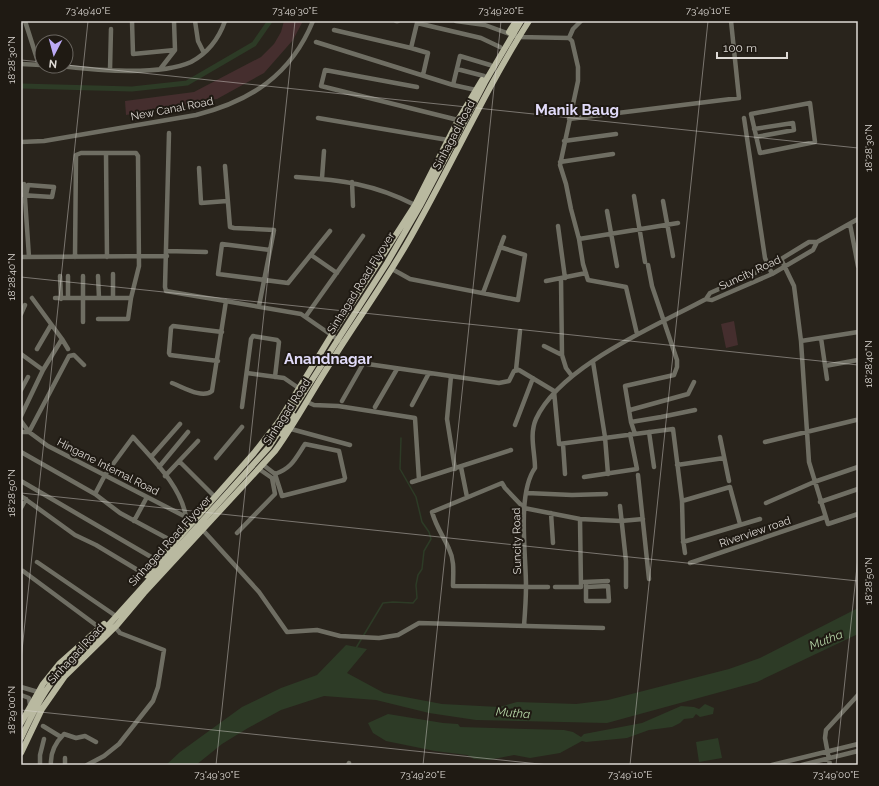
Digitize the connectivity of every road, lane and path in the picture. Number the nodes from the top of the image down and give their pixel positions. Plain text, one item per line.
1 (25, 21) edge
2 (132, 21) edge
3 (174, 21) edge
4 (195, 21) edge
5 (225, 21) edge
6 (313, 21) edge
7 (456, 21) edge
8 (516, 21) edge
9 (522, 21) edge
10 (529, 21) edge
11 (580, 21) edge
12 (731, 21) edge
13 (418, 22) edge
14 (111, 29) dead end
15 (334, 30) dead end
16 (508, 33) junction
17 (518, 37) junction
18 (569, 38) junction
19 (316, 42) dead end
20 (34, 46) edge
21 (500, 47) junction
22 (411, 48) junction
23 (175, 50) junction
24 (204, 54) junction
25 (21, 64) edge
26 (34, 65) edge
27 (490, 65) junction
28 (74, 67) edge
29 (161, 68) junction
30 (457, 69) junction
31 (110, 70) junction
32 (423, 75) junction
33 (484, 76) junction
34 (453, 85) junction
35 (417, 87) dead end
36 (476, 90) junction
37 (318, 118) dead end
38 (569, 118) junction
39 (744, 118) dead end
40 (458, 120) junction
41 (169, 133) dead end
42 (755, 133) junction
43 (616, 134) dead end
44 (747, 134) junction
45 (448, 140) junction
46 (564, 141) junction
47 (21, 142) edge
48 (324, 151) dead end
49 (106, 153) junction
50 (613, 154) dead end
51 (560, 162) junction
52 (225, 166) dead end
53 (199, 168) dead end
54 (296, 177) dead end
55 (322, 178) junction
56 (352, 182) junction
57 (24, 184) dead end
58 (24, 195) edge
59 (634, 196) dead end
60 (227, 201) junction
61 (663, 201) dead end
62 (415, 205) junction
63 (353, 206) dead end
64 (607, 211) dead end
65 (858, 219) edge
66 (678, 223) dead end
67 (669, 224) junction
68 (850, 224) junction
69 (558, 226) dead end
70 (639, 229) junction
71 (330, 231) dead end
72 (611, 234) junction
73 (363, 236) dead end
74 (504, 237) dead end
75 (579, 239) junction
76 (817, 242) junction
77 (500, 247) junction
78 (270, 250) junction
79 (206, 252) dead end
80 (167, 254) junction
81 (311, 255) junction
82 (107, 256) junction
83 (138, 256) junction
84 (673, 256) dead end
85 (21, 257) edge
86 (29, 257) junction
87 (76, 257) junction
88 (781, 259) junction
89 (617, 266) dead end
90 (858, 266) edge
91 (768, 267) junction
92 (785, 267) junction
93 (392, 269) junction
94 (337, 273) junction
95 (586, 273) junction
96 (113, 274) dead end
97 (772, 274) junction
98 (60, 276) dead end
99 (68, 276) dead end
100 (83, 276) dead end
101 (98, 276) dead end
102 (563, 278) junction
103 (265, 280) junction
104 (546, 281) dead end
105 (483, 293) junction
106 (32, 298) dead end
107 (55, 298) dead end
108 (68, 298) junction
109 (83, 298) junction
110 (98, 298) junction
111 (113, 298) junction
112 (130, 298) junction
113 (61, 299) junction
114 (706, 299) junction
115 (226, 301) junction
116 (25, 304) dead end
117 (259, 306) junction
118 (21, 314) edge
119 (306, 316) junction
120 (98, 319) dead end
121 (663, 321) junction
122 (83, 322) dead end
123 (51, 325) junction
124 (520, 331) dead end
125 (222, 332) junction
126 (858, 332) edge
127 (637, 334) junction
128 (331, 336) junction
129 (821, 338) junction
130 (62, 339) junction
131 (801, 340) junction
132 (343, 343) junction
133 (544, 346) dead end
134 (37, 349) dead end
135 (68, 349) dead end
136 (21, 354) edge
137 (320, 354) junction
138 (562, 355) junction
139 (858, 360) edge
140 (218, 361) junction
141 (331, 361) junction
142 (593, 362) junction
143 (363, 364) junction
144 (84, 365) dead end
145 (825, 366) junction
146 (397, 369) junction
147 (43, 370) junction
148 (516, 370) junction
149 (429, 373) junction
150 (247, 374) junction
151 (451, 376) junction
152 (572, 376) junction
153 (28, 377) dead end
154 (275, 377) junction
155 (533, 378) junction
156 (827, 379) dead end
157 (694, 382) dead end
158 (172, 383) dead end
159 (300, 389) junction
160 (21, 390) edge
161 (554, 392) junction
162 (342, 401) dead end
163 (307, 402) junction
164 (412, 405) dead end
165 (242, 407) dead end
166 (375, 407) dead end
167 (630, 410) junction
168 (695, 410) dead end
169 (21, 416) edge
170 (856, 420) dead end
171 (21, 421) edge
172 (631, 422) junction
173 (180, 424) dead end
174 (514, 425) dead end
175 (242, 427) dead end
176 (291, 429) junction
177 (21, 432) edge
178 (29, 432) junction
179 (188, 432) dead end
180 (648, 432) junction
181 (808, 432) junction
182 (632, 434) junction
183 (605, 437) junction
184 (720, 437) dead end
185 (198, 441) dead end
186 (765, 442) dead end
187 (563, 444) junction
188 (350, 445) dead end
189 (511, 450) dead end
190 (21, 452) edge
191 (150, 457) junction
192 (216, 458) dead end
193 (724, 458) junction
194 (179, 461) junction
195 (677, 465) junction
196 (261, 466) junction
197 (159, 467) junction
198 (461, 467) junction
199 (654, 467) dead end
200 (858, 467) edge
201 (455, 469) junction
202 (275, 474) junction
203 (565, 474) dead end
204 (608, 474) junction
205 (638, 475) dead end
206 (105, 476) junction
207 (166, 476) junction
208 (584, 477) dead end
209 (419, 480) junction
210 (21, 481) edge
211 (729, 481) dead end
212 (412, 482) dead end
213 (814, 482) junction
214 (858, 488) edge
215 (527, 493) junction
216 (95, 494) junction
217 (606, 494) dead end
218 (21, 496) edge
219 (214, 496) junction
220 (147, 497) junction
221 (467, 497) junction
222 (26, 499) junction
223 (682, 501) junction
224 (820, 502) junction
225 (766, 503) dead end
226 (620, 506) dead end
227 (21, 508) edge
228 (524, 508) junction
229 (551, 513) junction
230 (858, 514) edge
231 (186, 517) junction
232 (825, 517) junction
233 (580, 519) junction
234 (643, 519) junction
235 (760, 519) dead end
236 (134, 521) junction
237 (192, 521) junction
238 (621, 521) junction
239 (740, 524) junction
240 (203, 529) junction
241 (237, 533) dead end
242 (174, 542) junction
243 (683, 542) junction
244 (553, 543) dead end
245 (685, 553) dead end
246 (158, 561) junction
247 (37, 562) dead end
248 (690, 563) dead end
249 (23, 571) dead end
250 (146, 575) junction
251 (649, 580) dead end
252 (584, 584) junction
253 (526, 587) junction
254 (548, 587) dead end
255 (555, 587) dead end
256 (626, 587) dead end
257 (113, 614) junction
258 (524, 626) junction
259 (115, 627) junction
260 (100, 628) junction
261 (603, 628) dead end
262 (65, 676) junction
263 (21, 687) edge
264 (38, 692) junction
265 (21, 695) edge
266 (858, 695) edge
267 (30, 705) junction
268 (42, 709) junction
269 (21, 723) edge
270 (43, 726) dead end
271 (61, 737) junction
272 (21, 738) edge
273 (44, 740) dead end
274 (96, 742) dead end
275 (858, 744) edge
276 (827, 751) junction
277 (858, 751) edge
278 (21, 753) edge
279 (65, 758) dead end
280 (828, 758) junction
281 (40, 765) edge
282 (51, 765) edge
283 (65, 765) edge
284 (87, 765) edge
285 (772, 765) edge
286 (802, 765) edge
287 (830, 765) edge

1 - 20 street
2 - 23 street
3 - 23 street
4 - 24 street
5 - 24 street
6 - 47 street, New Canal Road
7 - 16 street
8 - 16 main road, Sinhagad Road
9 - 262 main road, Sinhagad Road Flyover
9 - 272 main road, Sinhagad Road Flyover
10 - 17 main road, Sinhagad Road
11 - 18 street
12 - 38 street
13 - 21 street
13 - 22 street
14 - 31 street
15 - 22 street
16 - 17 street
16 - 21 main road, Sinhagad Road
17 - 18 street
17 - 93 main road, Sinhagad Road
18 - 38 street
19 - 32 street
21 - 27 main road, Sinhagad Road
22 - 32 street
23 - 29 street
24 - 29 street
25 - 26 street
27 - 30 street
27 - 33 main road, Sinhagad Road
28 - 31 street
29 - 31 street
30 - 33 street
30 - 34 street
32 - 34 street
33 - 36 main road, Sinhagad Road
34 - 36 street
35 - 40 street
36 - 40 main road, Sinhagad Road
37 - 45 street
38 - 46 street
39 - 44 street
40 - 45 main road, Sinhagad Road
41 - 80 street
42 - 42 street
42 - 42 street
42 - 44 street
43 - 46 street
44 - 91 street
45 - 62 main road, Sinhagad Road
46 - 51 street
48 - 55 street
49 - 82 street
49 - 83 street
49 - 87 street
50 - 51 street
51 - 75 street
52 - 60 street
53 - 60 street
54 - 55 street
55 - 56 street
56 - 62 street
56 - 63 street
57 - 58 street
58 - 58 street
58 - 86 street
59 - 70 street
60 - 78 street
61 - 67 street
62 - 128 main road, Sinhagad Road
64 - 72 street
65 - 68 street, Suncity Road
66 - 67 street
67 - 70 street
67 - 84 street
68 - 76 street, Suncity Road
68 - 90 street
69 - 102 street
70 - 72 street
70 - 121 street
71 - 81 street
72 - 75 street
72 - 89 street
73 - 94 street
74 - 77 street
75 - 95 street
76 - 88 street, Suncity Road
76 - 92 street, Suncity Road
77 - 105 street
77 - 105 street
78 - 103 street
78 - 103 street
79 - 80 street
80 - 83 street
80 - 115 street
81 - 94 street
81 - 103 street
82 - 83 street
82 - 87 street
83 - 112 street
85 - 86 street
86 - 87 street
88 - 91 street, Suncity Road
88 - 92 street
91 - 97 street
91 - 114 street, Suncity Road
92 - 97 street, Suncity Road
92 - 131 street
93 - 105 street
93 - 132 main road, Sinhagad Road
94 - 119 street
95 - 102 street
95 - 127 street
96 - 111 street
97 - 114 street, Suncity Road
98 - 113 street
99 - 108 street
100 - 109 street
101 - 110 street
102 - 104 street
102 - 138 street
103 - 117 street
106 - 123 street
107 - 113 street
108 - 109 street
108 - 113 street
109 - 110 street
109 - 122 street
110 - 111 street
111 - 112 street
112 - 120 street
114 - 121 street, Suncity Road
115 - 117 street
115 - 125 street
116 - 118 street
117 - 119 street
119 - 128 street
121 - 127 street, Suncity Road
121 - 167 street
123 - 130 street
123 - 134 street
124 - 148 street
125 - 140 street
125 - 140 street
126 - 129 street
127 - 142 street, Suncity Road
128 - 132 street
128 - 137 main road, Sinhagad Road
129 - 131 street
129 - 145 street
130 - 135 street
130 - 147 street
131 - 181 street
132 - 141 main road, Sinhagad Road
133 - 138 street
136 - 147 street
137 - 141 street
137 - 159 main road, Sinhagad Road
138 - 152 street
139 - 145 street
140 - 158 street
141 - 143 street
141 - 163 main road, Sinhagad Road
142 - 152 street, Suncity Road
142 - 183 street
143 - 146 street
143 - 162 street
144 - 178 street
145 - 156 street
146 - 149 street
146 - 166 street
147 - 169 street
148 - 151 street
148 - 155 street
149 - 151 street
149 - 164 street
150 - 154 street
150 - 154 street
150 - 165 street
151 - 201 street
152 - 161 street, Suncity Road
153 - 160 street
154 - 159 street
155 - 161 street
155 - 174 street
157 - 167 street
159 - 219 main road, Sinhagad Road
161 - 187 street
161 - 215 street, Suncity Road
163 - 176 main road, Sinhagad Road
163 - 209 street
167 - 172 street
168 - 172 street
170 - 181 street
171 - 178 street, Hingane Internal Road
172 - 182 street
173 - 191 street
175 - 192 street
176 - 188 street
176 - 196 main road, Sinhagad Road
177 - 178 street
178 - 206 street, Hingane Internal Road
179 - 197 street
180 - 182 street
180 - 195 street
180 - 199 street
181 - 186 street
181 - 213 street
182 - 183 street
182 - 204 street
183 - 187 street
183 - 204 street
184 - 193 street
185 - 194 street
187 - 203 street
189 - 198 street
190 - 216 street
191 - 197 street
191 - 206 street
193 - 195 street
193 - 211 street
194 - 207 street
194 - 219 street
195 - 223 street
196 - 202 street
196 - 240 main road, Sinhagad Road
196 - 241 street
197 - 207 street
198 - 201 street
198 - 221 street
200 - 213 street
201 - 209 street
202 - 202 street
204 - 208 street
205 - 234 street
206 - 216 street
206 - 220 street, Hingane Internal Road
207 - 231 street
209 - 212 street
210 - 246 street
213 - 224 street
213 - 225 street
214 - 224 street
215 - 217 street
215 - 228 street, Suncity Road
216 - 236 street
218 - 222 street
219 - 237 main road, Sinhagad Road
220 - 231 street, Hingane Internal Road
220 - 236 street
221 - 228 street
221 - 253 street
222 - 227 street
222 - 250 street
223 - 239 street
223 - 243 street
224 - 232 street
226 - 238 street
228 - 229 street
228 - 253 street, Suncity Road
229 - 233 street
229 - 244 street
230 - 232 street
231 - 237 street, Hingane Internal Road
232 - 248 street, Riverview road
233 - 238 street
233 - 252 street
234 - 238 street
234 - 251 street
235 - 239 street
236 - 242 street
237 - 240 street, Hingane Internal Road
237 - 242 main road, Sinhagad Road
238 - 256 street
239 - 243 street
240 - 258 street, Hingane Internal Road
240 - 259 main road, Sinhagad Road
242 - 246 main road, Sinhagad Road
243 - 245 street
246 - 250 main road, Sinhagad Road
247 - 257 street
249 - 260 street
250 - 257 main road, Sinhagad Road
252 - 252 street
252 - 255 street
253 - 254 street
253 - 258 street, Suncity Road
257 - 260 main road, Sinhagad Road
258 - 261 street
259 - 262 main road, Sinhagad Road
259 - 284 street
260 - 264 main road, Sinhagad Road
262 - 268 main road, Sinhagad Road
263 - 264 street
264 - 267 main road, Sinhagad Road
264 - 268 street
265 - 267 street
266 - 276 street
267 - 269 main road, Sinhagad Road
268 - 278 main road, Sinhagad Road
270 - 271 street
271 - 274 street
271 - 282 street
273 - 281 street
275 - 276 street
276 - 280 street
276 - 285 street
277 - 280 street
279 - 283 street
280 - 286 street
280 - 287 street

